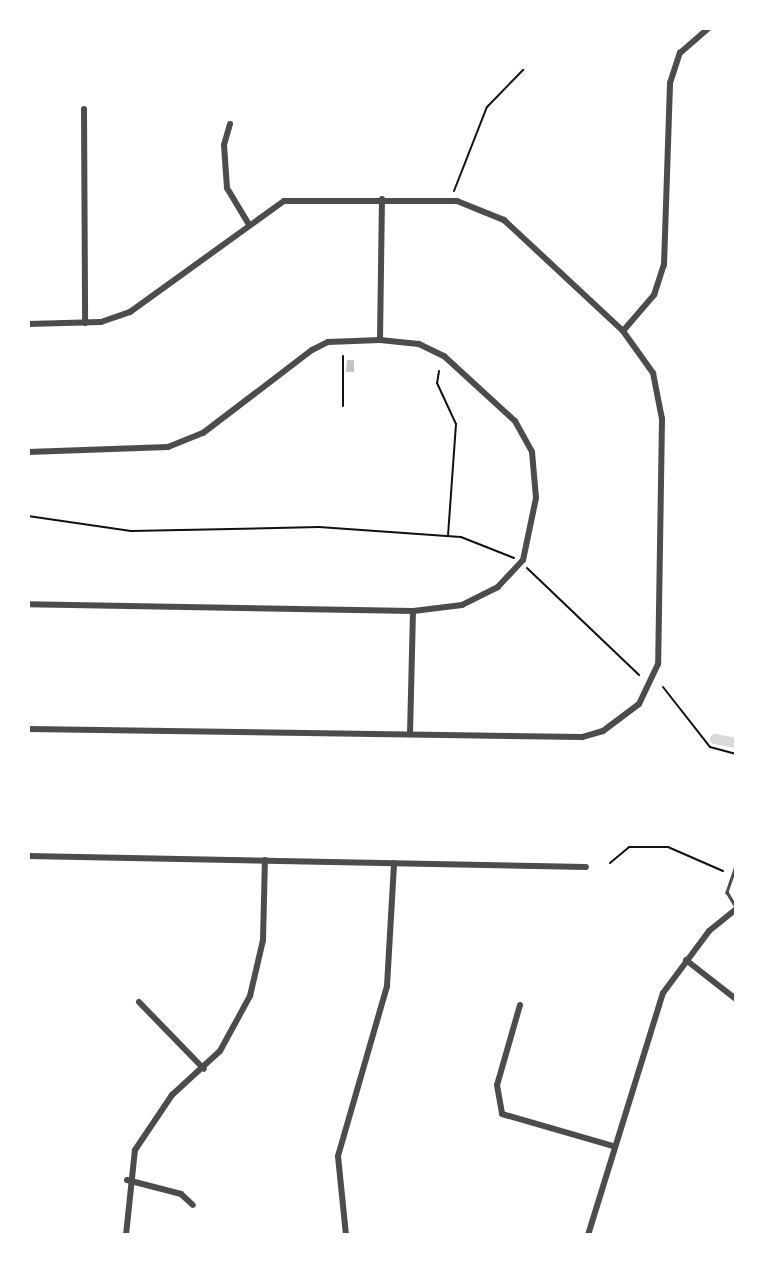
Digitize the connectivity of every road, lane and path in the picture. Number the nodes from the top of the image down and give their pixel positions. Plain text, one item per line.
1 (709, 28) edge
2 (523, 70) dead end
3 (84, 109) dead end
4 (230, 124) dead end
5 (453, 195) dead end
6 (382, 199) junction
7 (248, 223) junction
8 (85, 323) junction
9 (28, 324) edge
10 (623, 331) junction
11 (380, 340) junction
12 (343, 356) dead end
13 (439, 371) dead end
14 (343, 406) dead end
15 (28, 452) edge
16 (28, 516) edge
17 (448, 536) junction
18 (520, 563) junction
19 (28, 604) edge
20 (413, 611) junction
21 (639, 675) dead end
22 (663, 687) dead end
23 (28, 729) edge
24 (410, 734) junction
25 (736, 754) edge
26 (28, 856) edge
27 (265, 860) junction
28 (394, 863) junction
29 (610, 863) dead end
30 (736, 866) edge
31 (586, 867) dead end
32 (723, 871) dead end
33 (736, 908) edge
34 (686, 960) junction
35 (736, 999) edge
36 (139, 1002) dead end
37 (520, 1005) dead end
38 (204, 1069) junction
39 (613, 1146) junction
40 (127, 1180) junction
41 (193, 1205) dead end
42 (125, 1235) edge
43 (346, 1235) edge
44 (588, 1235) edge

1 - 10 street
2 - 5 path
3 - 8 street
4 - 7 street
6 - 7 street
6 - 10 street
6 - 11 street
7 - 8 street
8 - 9 street
10 - 24 street
11 - 15 street
11 - 18 street
12 - 14 path
13 - 17 path
16 - 17 path
17 - 18 path
18 - 20 street
18 - 21 path
19 - 20 street
20 - 24 street
22 - 25 path
23 - 24 street
26 - 27 street
27 - 28 street
27 - 38 street
28 - 31 street
28 - 43 street
29 - 32 path
30 - 33 lane
33 - 34 street
34 - 35 street
34 - 39 street
36 - 38 street
37 - 39 street
38 - 40 street
39 - 44 street
40 - 41 street
40 - 42 street

